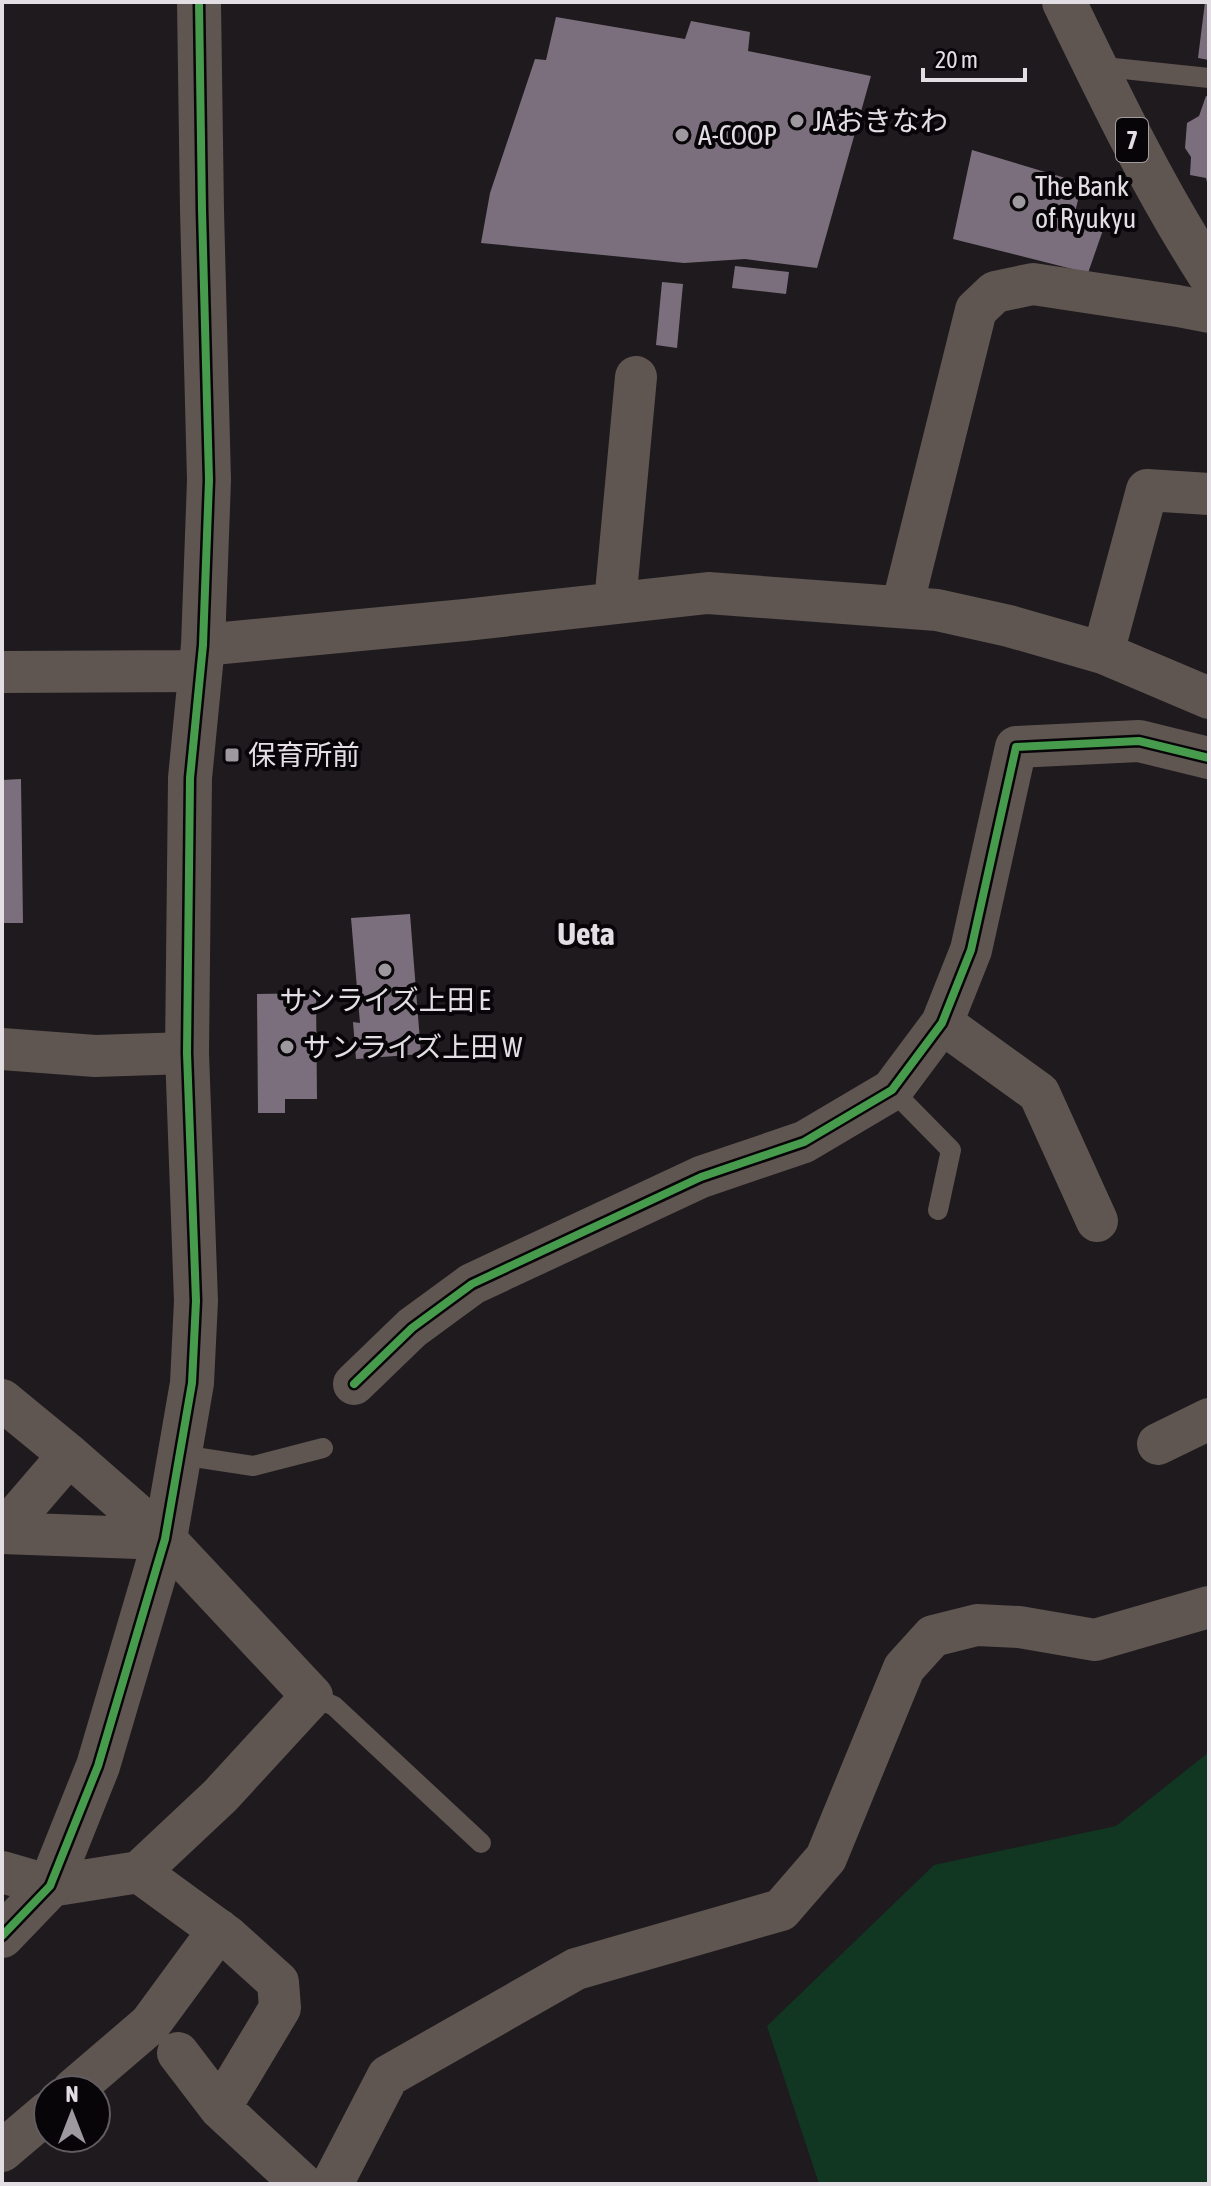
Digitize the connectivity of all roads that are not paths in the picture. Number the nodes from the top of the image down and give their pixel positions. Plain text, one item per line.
1 (199, 2) edge
2 (1064, 2) edge
3 (1095, 66) junction
4 (1209, 78) edge
5 (1209, 274) edge
6 (1209, 312) edge
7 (636, 377) dead end
8 (1209, 494) edge
9 (615, 603) junction
10 (902, 607) junction
11 (1103, 653) junction
12 (201, 658) junction
13 (2, 672) edge
14 (1209, 698) edge
15 (1209, 758) edge
16 (942, 1023) junction
17 (2, 1049) edge
18 (187, 1053) junction
19 (892, 1090) junction
20 (938, 1210) dead end
21 (1097, 1221) dead end
22 (354, 1384) dead end
23 (2, 1400) edge
24 (1209, 1419) edge
25 (1158, 1444) dead end
26 (323, 1448) dead end
27 (69, 1455) junction
28 (181, 1455) junction
29 (2, 1533) edge
30 (165, 1539) junction
31 (1209, 1607) edge
32 (312, 1696) junction
33 (481, 1843) dead end
34 (2, 1872) edge
35 (139, 1872) junction
36 (50, 1886) junction
37 (219, 1930) junction
38 (2, 1936) edge
39 (178, 2053) dead end
40 (92, 2074) edge
41 (220, 2108) junction
42 (32, 2126) edge
43 (2, 2151) edge
44 (302, 2184) edge
45 (332, 2184) edge

1 - 12 street
2 - 3 main road, 7
3 - 4 lane
3 - 5 main road, 7
6 - 10 street
7 - 9 street
8 - 11 street
9 - 10 street
9 - 12 street
10 - 11 street
11 - 14 street
12 - 13 street
12 - 18 street
15 - 16 street
16 - 19 street
16 - 21 street
17 - 18 street
18 - 28 street
19 - 20 lane
19 - 22 street
23 - 27 street
24 - 25 street
26 - 28 lane
27 - 29 street
27 - 30 street
28 - 30 street
29 - 30 street
30 - 32 street
30 - 36 street
31 - 45 street
32 - 33 lane
32 - 35 street
34 - 36 street
35 - 36 street
35 - 37 street
36 - 38 street
37 - 40 street
37 - 41 street
39 - 41 street
41 - 44 street
42 - 43 street

